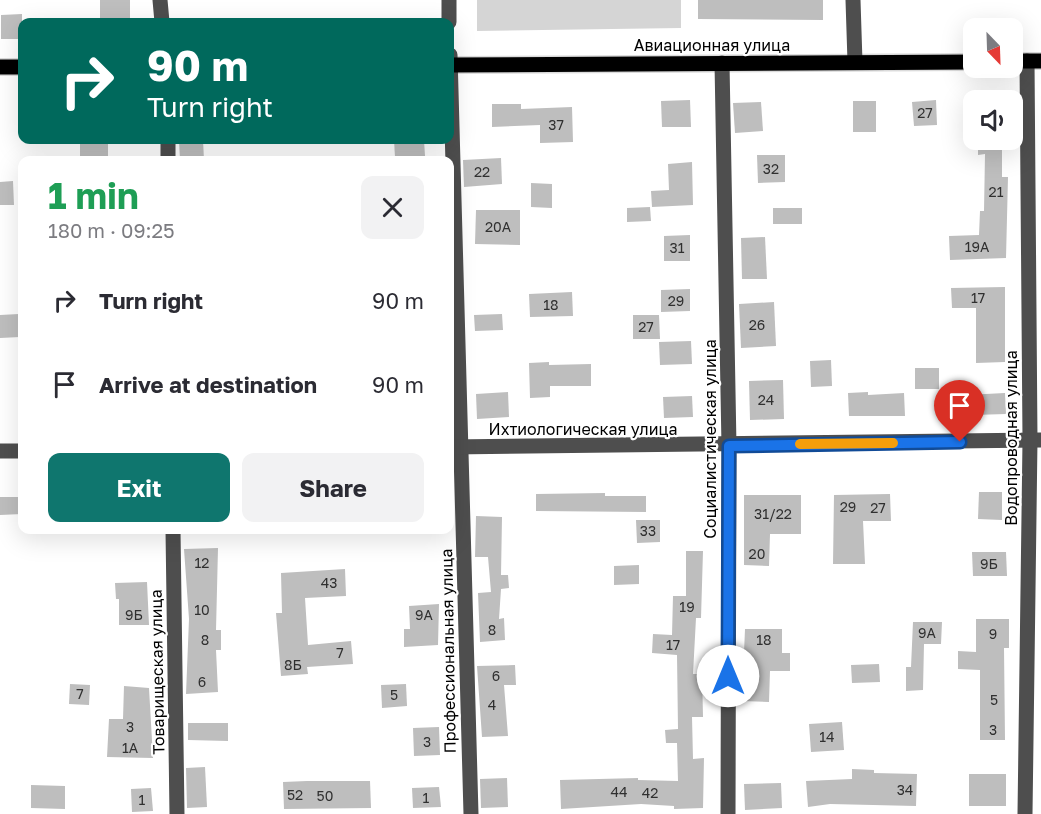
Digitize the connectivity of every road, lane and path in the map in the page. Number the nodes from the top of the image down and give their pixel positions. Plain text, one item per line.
1 (160, 0) edge
2 (448, 0) edge
3 (853, 0) edge
4 (162, 18) edge
5 (449, 18) edge
6 (1027, 61) edge
7 (855, 62) junction
8 (963, 62) edge
9 (722, 63) junction
10 (454, 65) edge
11 (0, 67) edge
12 (18, 67) edge
13 (454, 320) edge
14 (1035, 440) edge
15 (729, 446) junction
16 (456, 447) edge
17 (0, 451) edge
18 (18, 451) edge
19 (173, 534) edge
20 (177, 814) edge
21 (471, 814) edge
22 (728, 814) edge
23 (1025, 814) edge

1 - 4 street
2 - 5 street
3 - 7 street
6 - 14 street, Водопроводная улица
7 - 8 main road, Авиационная улица
7 - 9 main road, Авиационная улица
9 - 10 main road, Авиационная улица
9 - 15 street, Социалистическая улица
11 - 12 main road
13 - 16 street, Профессиональная улица
14 - 15 street, Ихтиологическая улица
14 - 23 street, Водопроводная улица
15 - 16 street, Ихтиологическая улица
15 - 22 street, Социалистическая улица
16 - 21 street, Профессиональная улица
17 - 18 street
19 - 20 street, Товарищеская улица

